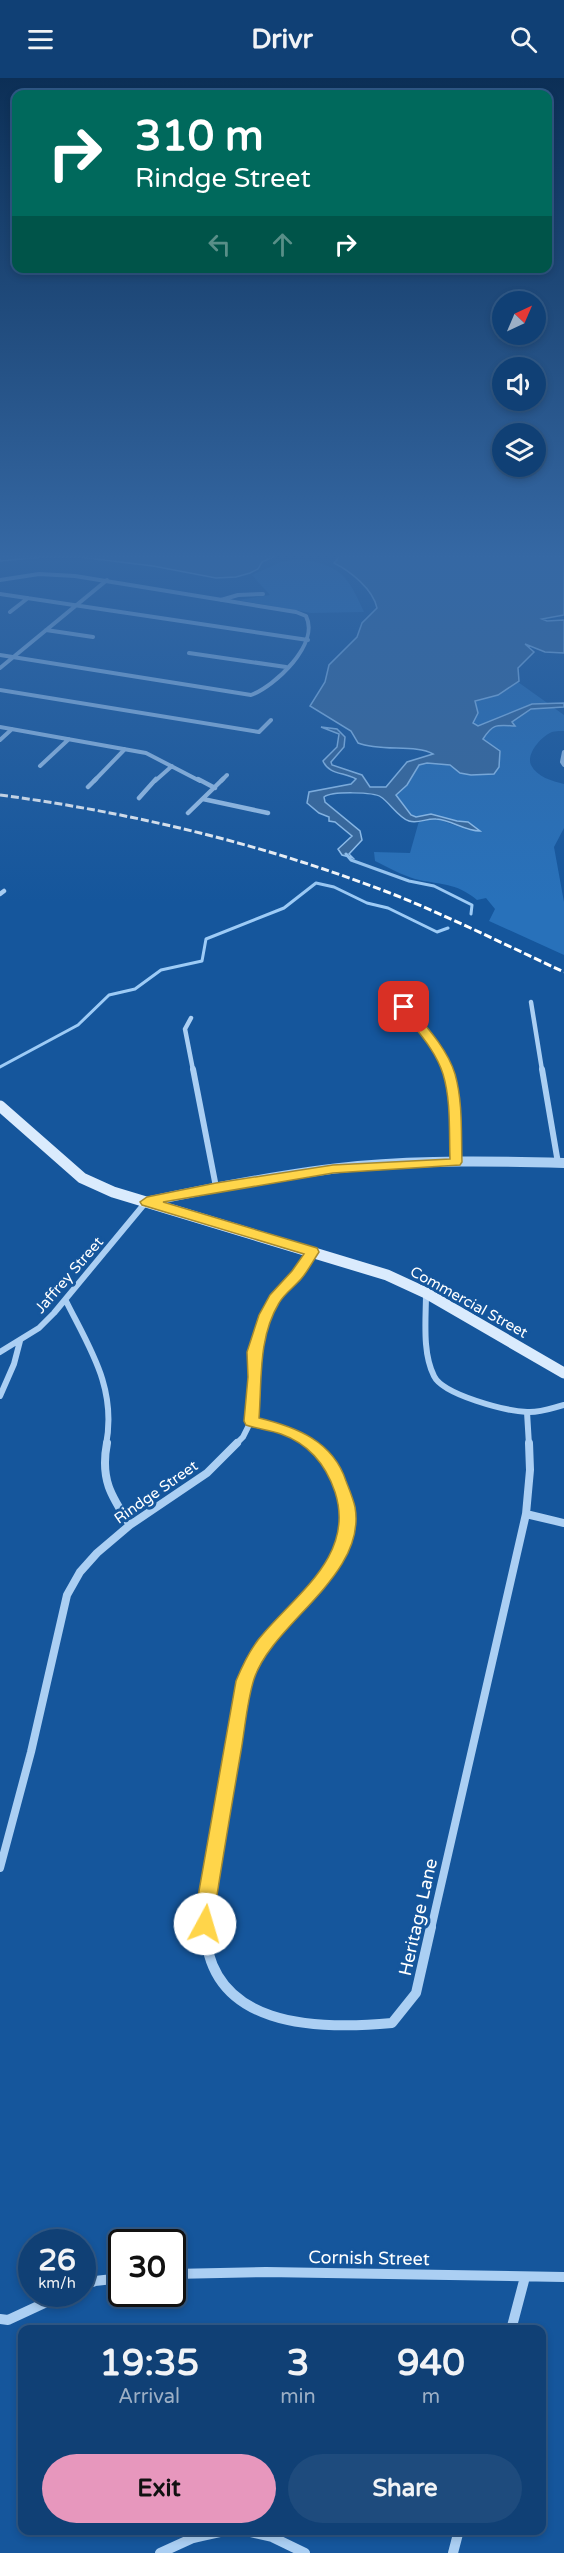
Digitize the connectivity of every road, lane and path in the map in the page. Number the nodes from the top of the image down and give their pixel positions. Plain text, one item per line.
1 (102, 672) edge
2 (282, 672) edge
3 (0, 690) edge
4 (271, 720) dead end
5 (0, 727) edge
6 (12, 729) junction
7 (0, 740) edge
8 (69, 740) junction
9 (125, 749) junction
10 (564, 752) edge
11 (564, 765) edge
12 (40, 766) dead end
13 (172, 766) junction
14 (227, 776) dead end
15 (88, 787) dead end
16 (214, 788) junction
17 (139, 798) dead end
18 (203, 799) junction
19 (188, 813) dead end
20 (268, 813) dead end
21 (531, 1002) dead end
22 (404, 1007) dead end
23 (191, 1018) dead end
24 (0, 1106) edge
25 (456, 1162) junction
26 (561, 1163) edge
27 (216, 1187) junction
28 (147, 1202) junction
29 (312, 1252) junction
30 (426, 1293) junction
31 (66, 1301) junction
32 (20, 1341) junction
33 (0, 1352) edge
34 (564, 1373) edge
35 (0, 1396) edge
36 (564, 1405) edge
37 (527, 1412) junction
38 (251, 1421) junction
39 (526, 1514) junction
40 (564, 1523) edge
41 (130, 1525) junction
42 (0, 1868) edge
43 (186, 2274) edge
44 (525, 2277) junction
45 (564, 2277) edge
46 (36, 2307) edge
47 (0, 2319) edge
48 (512, 2325) edge
49 (206, 2535) edge
50 (263, 2535) edge
51 (458, 2535) edge
52 (160, 2553) edge
53 (305, 2553) edge
54 (453, 2553) edge

1 - 2 street
3 - 4 street
5 - 6 street
6 - 7 street
6 - 8 street
8 - 9 street
8 - 12 street
9 - 13 street
9 - 15 street
10 - 11 street
13 - 16 street
13 - 17 street
14 - 16 street
16 - 18 street
18 - 19 street
18 - 20 street
21 - 26 street
22 - 25 street
23 - 27 street
24 - 28 main road, Commercial Street
25 - 26 street
25 - 27 street
27 - 28 street
28 - 29 main road, Commercial Street
28 - 31 street, Jaffrey Street
29 - 30 main road, Commercial Street
29 - 38 street, Rindge Street
30 - 34 main road, Commercial Street
30 - 37 street
31 - 32 street, Jaffrey Street
31 - 41 street
32 - 33 street, Jaffrey Street
32 - 35 street
36 - 37 street
37 - 39 street, Heritage Lane
38 - 39 street, Heritage Lane
38 - 41 street, Rindge Street
39 - 40 street
41 - 42 street, Rindge Street
43 - 44 street, Cornish Street
44 - 45 street, Cornish Street
44 - 48 street
46 - 47 street
49 - 52 street
50 - 53 street
51 - 54 street

